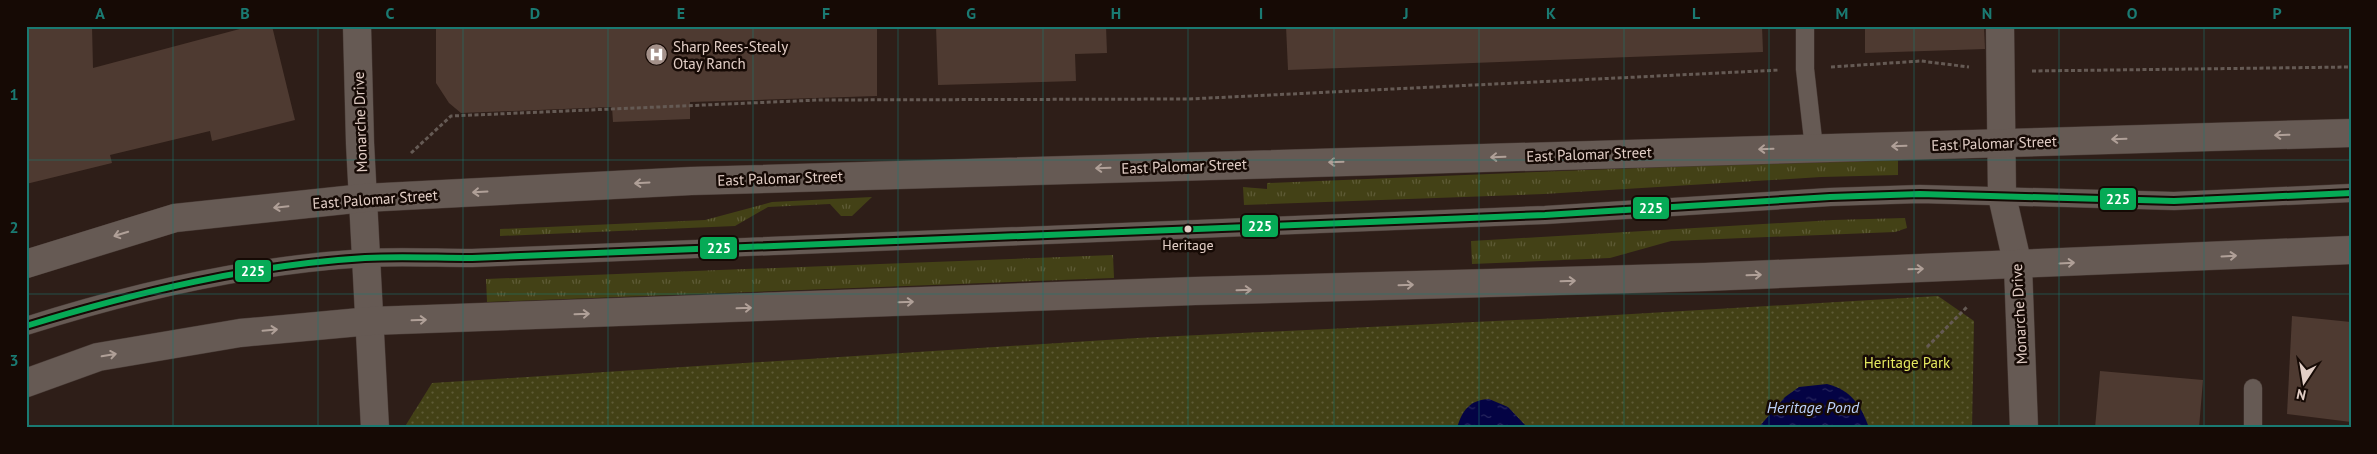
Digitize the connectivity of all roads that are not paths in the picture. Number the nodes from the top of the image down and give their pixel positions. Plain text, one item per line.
1 (358, 26) edge
2 (1805, 26) edge
3 (2000, 26) edge
4 (2351, 133) edge
5 (2000, 143) junction
6 (1814, 148) junction
7 (2351, 193) edge
8 (2002, 196) junction
9 (364, 198) junction
10 (2351, 250) edge
11 (367, 258) junction
12 (26, 264) edge
13 (2018, 266) junction
14 (371, 321) junction
15 (26, 326) edge
16 (26, 383) edge
17 (2253, 388) dead end
18 (375, 428) edge
19 (2024, 428) edge
20 (2253, 428) edge

1 - 9 main road, Monarche Drive
2 - 6 lane
3 - 5 main road, Monarche Drive
4 -> 5 main road, East Palomar Street
5 -> 6 main road, East Palomar Street
5 - 8 main road, Monarche Drive
6 -> 9 main road, East Palomar Street
7 - 8 lane
8 - 11 lane
8 - 13 main road, Monarche Drive
9 - 11 main road, Monarche Drive
9 -> 12 main road, East Palomar Street
13 -> 10 main road
11 - 14 main road, Monarche Drive
11 - 15 lane
14 -> 13 main road
13 - 19 main road, Monarche Drive
16 -> 14 main road
14 - 18 main road, Monarche Drive
17 - 20 lane

